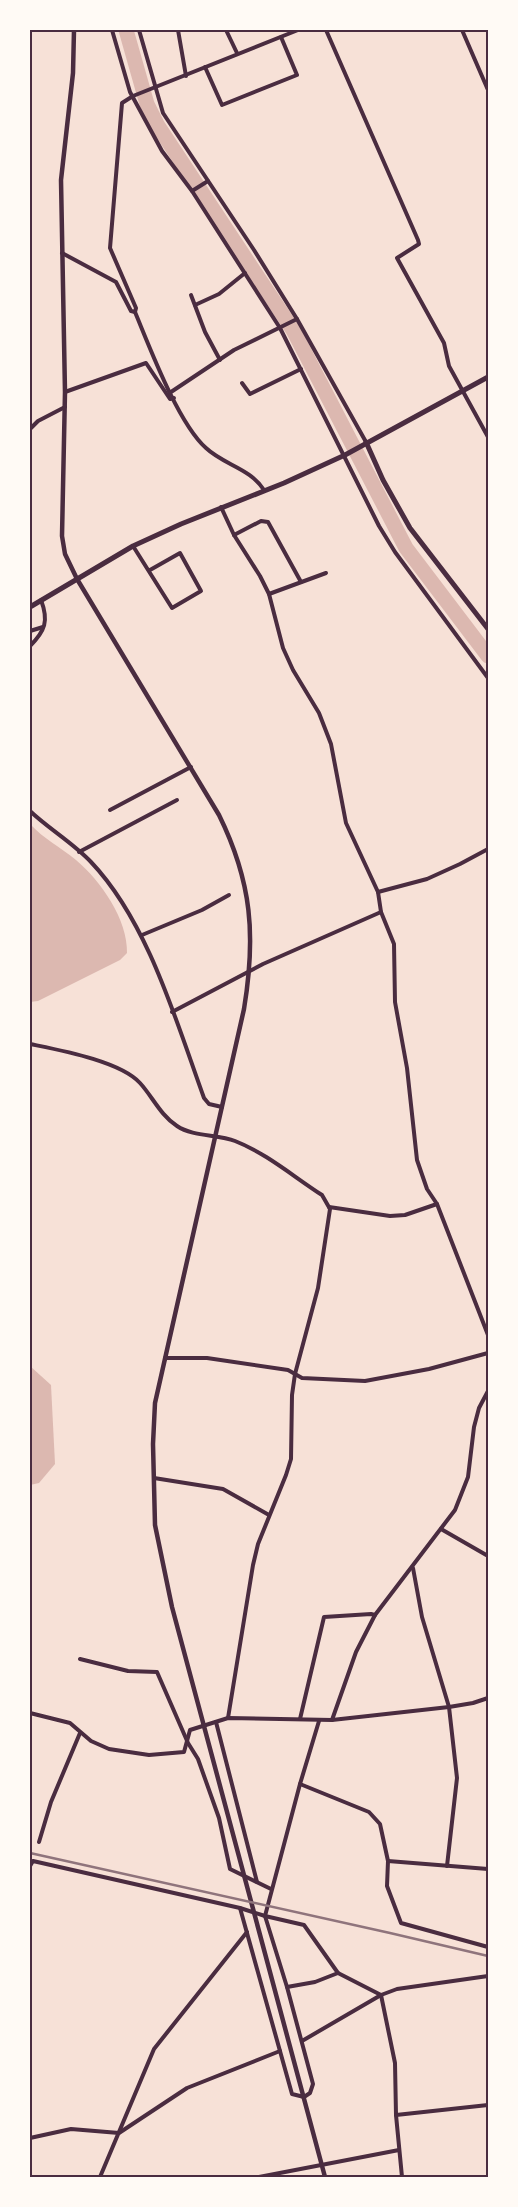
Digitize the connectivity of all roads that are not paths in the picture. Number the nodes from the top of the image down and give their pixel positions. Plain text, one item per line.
1 (74, 30) edge
2 (112, 30) edge
3 (140, 30) edge
4 (178, 30) edge
5 (226, 30) edge
6 (298, 30) edge
7 (326, 30) edge
8 (462, 30) edge
9 (281, 37) junction
10 (237, 53) junction
11 (205, 67) junction
12 (186, 76) junction
13 (154, 88) junction
14 (488, 90) edge
15 (133, 96) junction
16 (208, 181) junction
17 (192, 191) junction
18 (62, 253) junction
19 (246, 273) junction
20 (191, 295) dead end
21 (195, 305) junction
22 (135, 312) junction
23 (297, 319) junction
24 (280, 328) junction
25 (220, 360) junction
26 (301, 369) junction
27 (488, 377) edge
28 (242, 383) dead end
29 (462, 391) junction
30 (66, 392) junction
31 (171, 392) junction
32 (174, 398) junction
33 (65, 408) junction
34 (30, 429) edge
35 (488, 437) edge
36 (363, 444) junction
37 (347, 454) junction
38 (264, 490) junction
39 (221, 507) junction
40 (234, 535) junction
41 (133, 546) junction
42 (150, 570) junction
43 (326, 573) dead end
44 (77, 579) junction
45 (301, 582) junction
46 (269, 594) junction
47 (41, 600) junction
48 (30, 606) edge
49 (43, 628) junction
50 (488, 629) edge
51 (30, 631) edge
52 (30, 646) edge
53 (488, 678) edge
54 (191, 767) junction
55 (177, 800) dead end
56 (110, 810) dead end
57 (30, 811) edge
58 (488, 848) edge
59 (79, 852) junction
60 (378, 892) junction
61 (229, 895) dead end
62 (381, 912) junction
63 (142, 934) junction
64 (250, 970) junction
65 (172, 1012) junction
66 (30, 1044) edge
67 (222, 1107) junction
68 (214, 1136) junction
69 (437, 1204) junction
70 (330, 1207) junction
71 (488, 1335) edge
72 (488, 1353) edge
73 (165, 1358) junction
74 (295, 1374) junction
75 (488, 1392) edge
76 (154, 1478) junction
77 (269, 1515) junction
78 (442, 1529) junction
79 (488, 1556) edge
80 (413, 1568) junction
81 (375, 1615) junction
82 (80, 1659) dead end
83 (488, 1698) edge
84 (449, 1707) junction
85 (30, 1713) edge
86 (228, 1718) junction
87 (300, 1720) junction
88 (332, 1720) junction
89 (319, 1721) junction
90 (216, 1722) junction
91 (204, 1725) junction
92 (80, 1733) junction
93 (188, 1743) junction
94 (300, 1784) junction
95 (39, 1842) dead end
96 (388, 1861) junction
97 (30, 1866) edge
98 (447, 1866) junction
99 (488, 1869) edge
100 (257, 1882) junction
101 (271, 1889) junction
102 (240, 1908) junction
103 (265, 1916) junction
104 (247, 1932) junction
105 (488, 1947) edge
106 (338, 1973) junction
107 (488, 1976) edge
108 (288, 1987) junction
109 (381, 1995) junction
110 (302, 2041) junction
111 (280, 2051) junction
112 (304, 2097) junction
113 (488, 2104) edge
114 (396, 2115) junction
115 (119, 2133) junction
116 (30, 2138) edge
117 (399, 2150) junction
118 (322, 2165) junction
119 (100, 2177) edge
120 (259, 2177) edge
121 (325, 2177) edge
122 (402, 2177) edge

1 - 18 street
2 - 15 street
3 - 13 street
4 - 12 street
5 - 10 street
6 - 9 street
7 - 29 street
8 - 14 street
9 - 10 street
9 - 11 street
10 - 11 street
11 - 12 street
12 - 13 street
13 - 15 street
13 - 16 street
15 - 17 street
15 - 22 street
16 - 17 street
16 - 23 street
17 - 19 street
18 - 22 street
18 - 30 street
19 - 21 street
19 - 24 street
20 - 21 street
21 - 25 street
22 - 31 street
23 - 24 street
23 - 36 street
24 - 25 street
24 - 26 street
25 - 31 street
26 - 28 street
26 - 37 street
27 - 29 main road
29 - 35 street
29 - 36 main road
30 - 32 street
30 - 33 street
31 - 32 street
32 - 38 street
33 - 34 street
33 - 44 street
36 - 37 main road
36 - 50 main road
37 - 38 main road
37 - 53 street
38 - 39 main road
39 - 40 street
39 - 41 main road
40 - 45 street
40 - 46 street
41 - 42 street
41 - 44 main road
42 - 42 street
43 - 45 street
44 - 47 main road
44 - 54 street
45 - 46 street
46 - 60 street
47 - 48 main road
47 - 49 street
49 - 51 street
49 - 52 street
54 - 56 street
54 - 64 street
55 - 59 street
57 - 59 street
58 - 60 street
59 - 63 street
60 - 62 street
61 - 63 street
62 - 64 street
62 - 69 street
63 - 65 street
64 - 65 street
64 - 67 street
65 - 67 street
66 - 68 street
67 - 68 street
68 - 70 street
68 - 73 street
69 - 70 street
69 - 71 street
70 - 74 street
72 - 74 street
73 - 74 street
73 - 76 street
74 - 77 street
75 - 78 street
76 - 77 street
76 - 91 street
77 - 86 street
78 - 79 street
78 - 80 street
80 - 81 street
80 - 84 street
81 - 87 street
81 - 88 street
82 - 93 street
83 - 84 street
84 - 88 street
84 - 98 street
85 - 92 street
86 - 87 street
86 - 90 street
87 - 89 street
88 - 89 street
89 - 94 street
90 - 91 street
90 - 100 street
91 - 93 street
91 - 112 street
92 - 93 street
92 - 95 street
93 - 100 street
94 - 96 street
94 - 101 street
96 - 98 street
96 - 105 street
97 - 102 street
98 - 99 street
100 - 101 street
101 - 103 street
102 - 103 street
102 - 104 street
103 - 106 street
103 - 108 street
104 - 111 street
104 - 115 street
106 - 108 street
106 - 109 street
107 - 109 street
108 - 110 street
109 - 110 street
109 - 114 street
110 - 112 street
111 - 112 street
111 - 115 street
112 - 118 street
113 - 114 street
114 - 117 street
115 - 116 street
115 - 119 street
117 - 118 street
117 - 122 street
118 - 120 street
118 - 121 street

